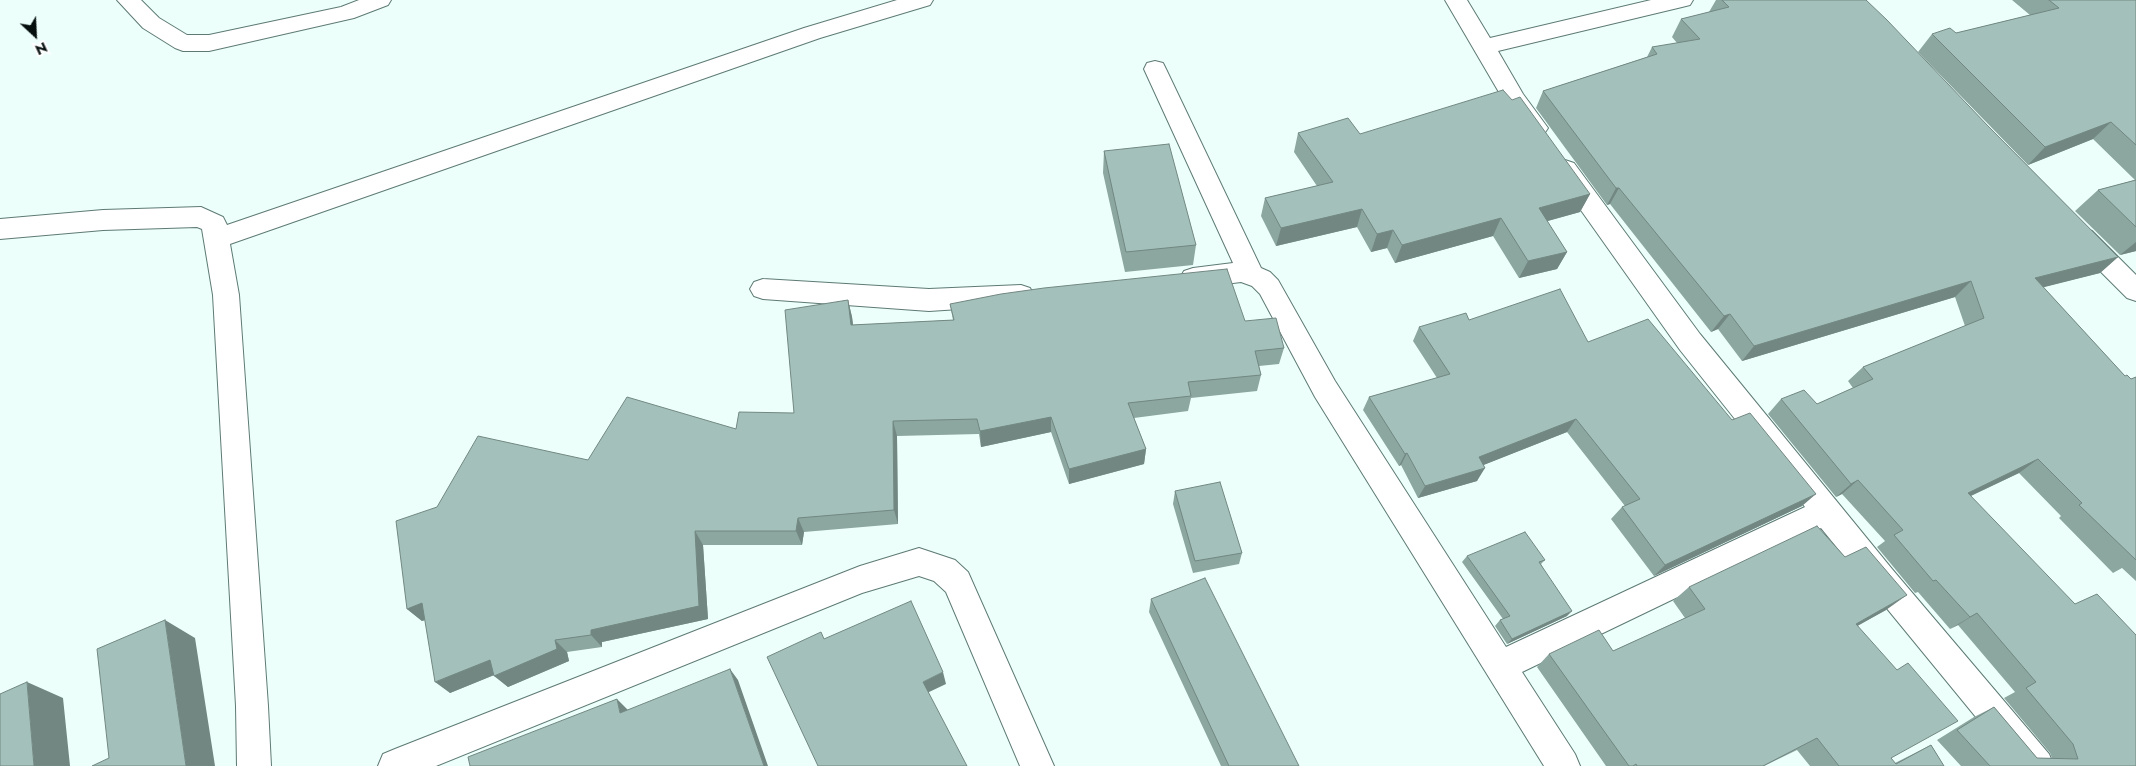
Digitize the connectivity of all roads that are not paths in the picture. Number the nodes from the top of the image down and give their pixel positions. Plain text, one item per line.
1 (128, 0) edge
2 (380, 0) edge
3 (922, 0) edge
4 (1456, 0) edge
5 (1682, 0) edge
6 (1484, 47) junction
7 (1154, 69) dead end
8 (2066, 221) edge
9 (0, 229) edge
10 (217, 238) junction
11 (1251, 275) junction
12 (1165, 280) edge
13 (763, 289) dead end
14 (1049, 292) edge
15 (2136, 292) edge
16 (1826, 511) junction
17 (1500, 666) junction
18 (254, 766) edge
19 (395, 766) edge
20 (1037, 766) edge
21 (1563, 766) edge
22 (2037, 766) edge

1 - 2 street
3 - 10 street
4 - 6 street
5 - 6 street
6 - 16 street
7 - 11 street
8 - 15 street
9 - 10 street
10 - 18 street
11 - 12 street
11 - 17 street
13 - 14 street
16 - 17 street
16 - 22 street
17 - 21 street
19 - 20 street

